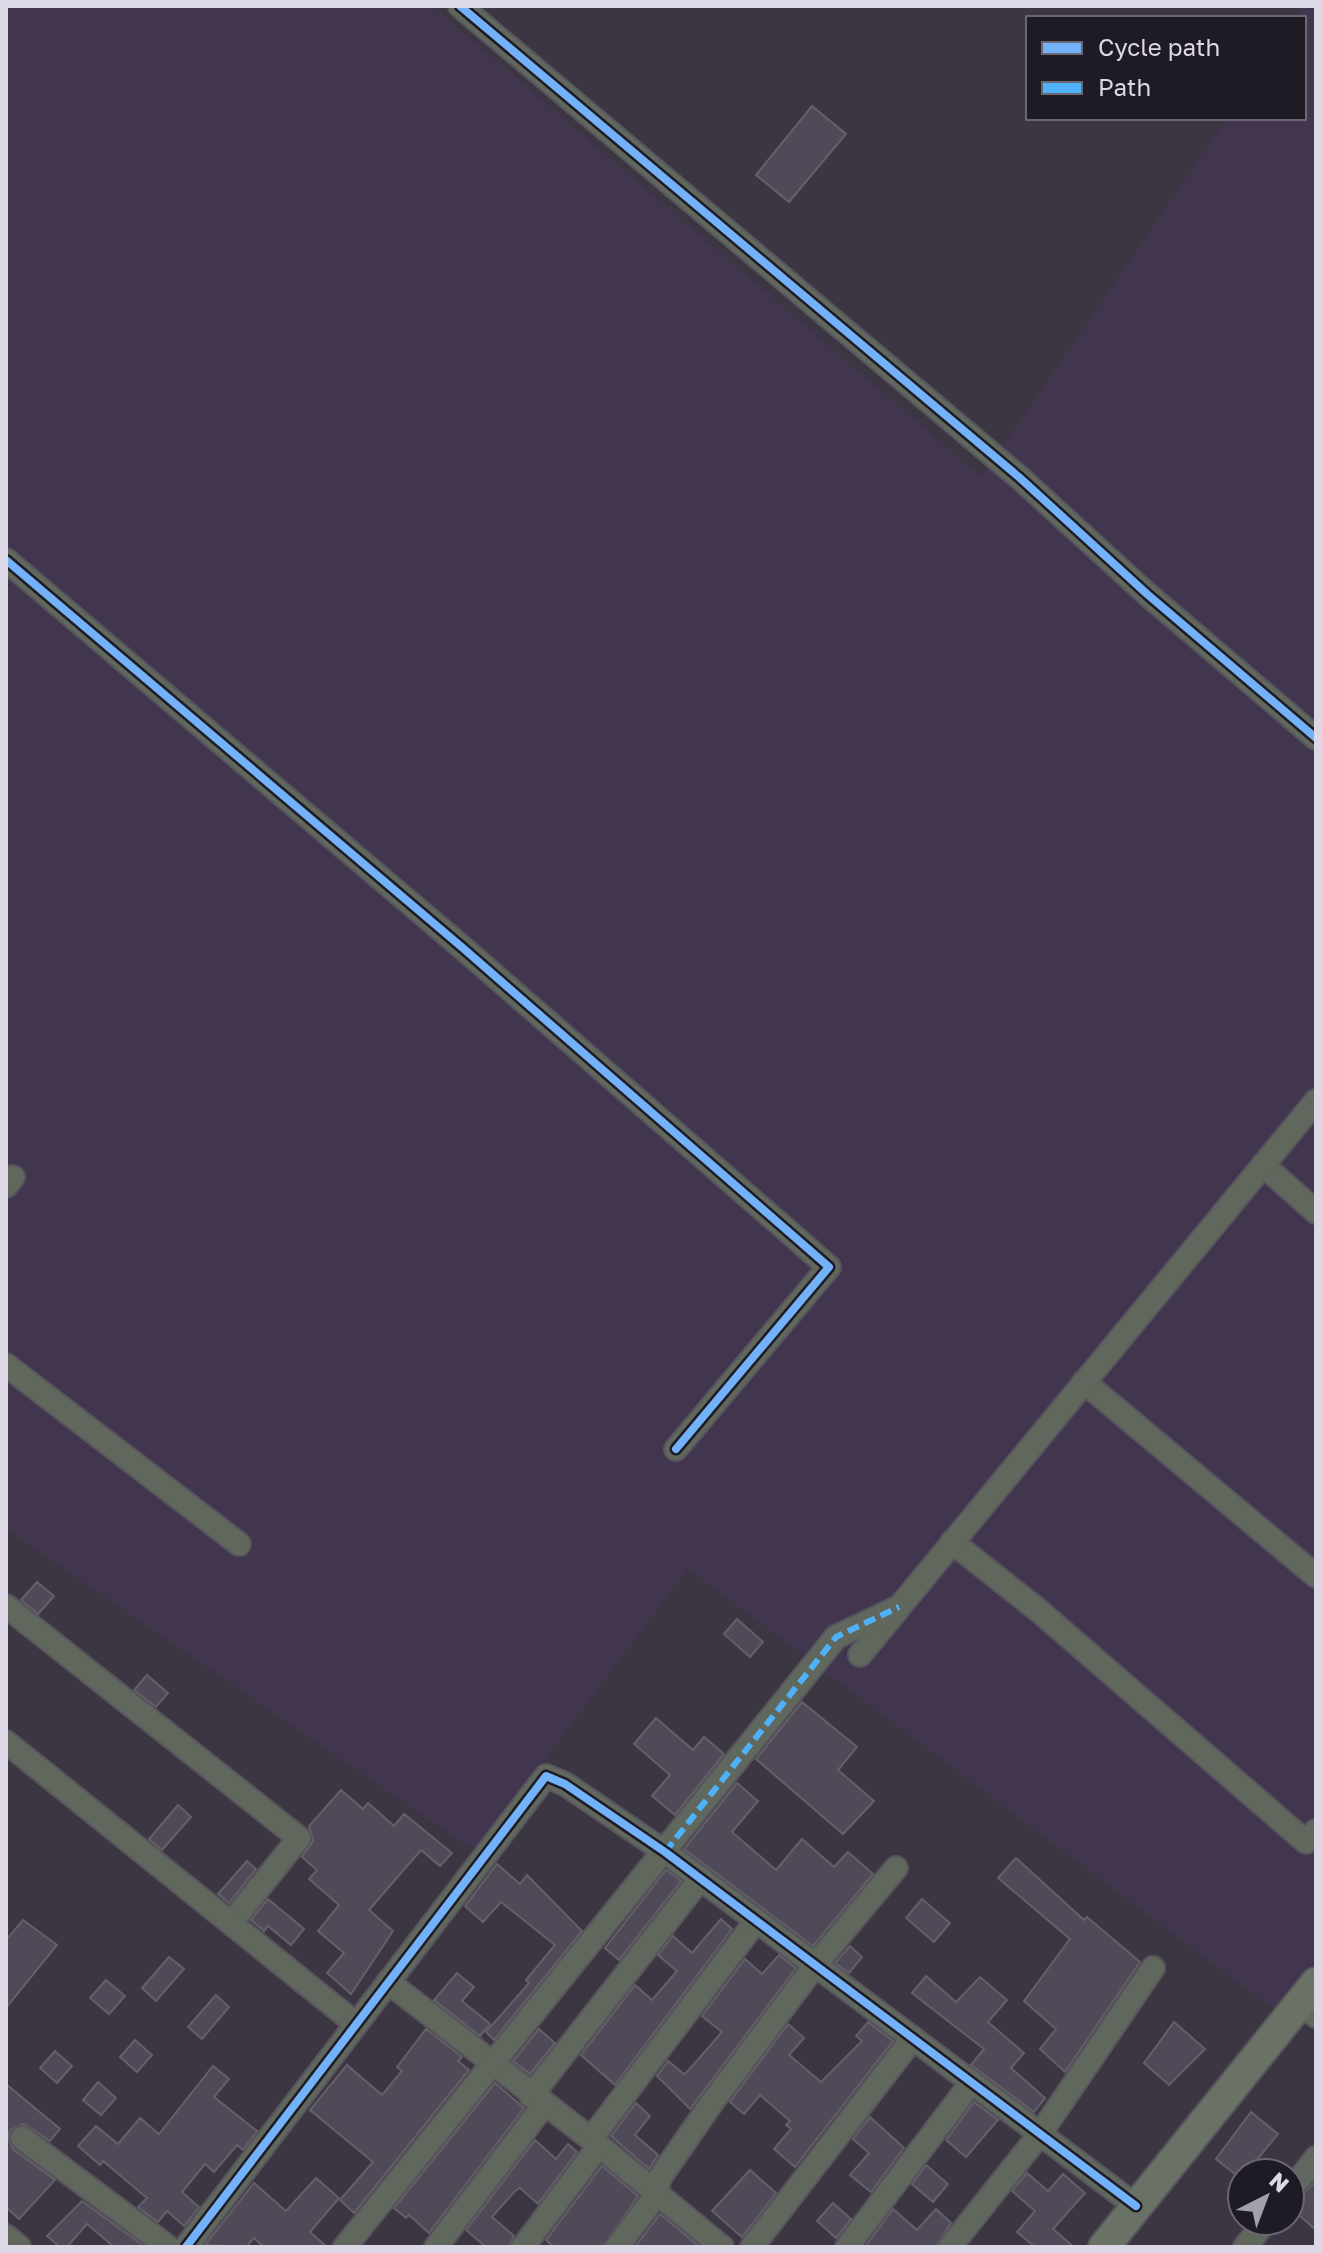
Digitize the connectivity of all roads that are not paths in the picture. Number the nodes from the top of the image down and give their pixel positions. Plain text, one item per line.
1 (460, 6) edge
2 (6, 560) edge
3 (1316, 738) edge
4 (1316, 1101) edge
5 (1263, 1165) junction
6 (1316, 1212) edge
7 (6, 1365) edge
8 (1084, 1382) junction
9 (676, 1449) dead end
10 (952, 1542) junction
11 (239, 1544) dead end
12 (1316, 1576) edge
13 (6, 1606) edge
14 (899, 1607) junction
15 (860, 1655) dead end
16 (6, 1742) edge
17 (1316, 1831) edge
18 (665, 1852) junction
19 (896, 1868) dead end
20 (700, 1879) junction
21 (756, 1921) junction
22 (231, 1923) junction
23 (816, 1964) junction
24 (1153, 1968) dead end
25 (388, 1982) junction
26 (1310, 2000) edge
27 (356, 2024) junction
28 (913, 2038) junction
29 (492, 2066) junction
30 (972, 2082) junction
31 (538, 2100) junction
32 (1040, 2134) junction
33 (22, 2138) dead end
34 (595, 2143) junction
35 (657, 2194) junction
36 (1136, 2206) junction
37 (6, 2236) edge
38 (19, 2247) edge
39 (168, 2247) edge
40 (186, 2247) edge
41 (345, 2247) edge
42 (436, 2247) edge
43 (523, 2247) edge
44 (617, 2247) edge
45 (722, 2247) edge
46 (752, 2247) edge
47 (847, 2247) edge
48 (950, 2247) edge
49 (1104, 2247) edge

1 - 3 street
2 - 9 street
4 - 5 street
5 - 6 street
5 - 8 street
7 - 11 street
8 - 10 street
8 - 12 street
10 - 14 street
10 - 17 street
13 - 22 street
14 - 15 street
14 - 18 street
16 - 22 street
18 - 20 street
18 - 25 street
18 - 29 street
19 - 23 street
20 - 21 street
20 - 31 street
21 - 23 street
21 - 34 street
22 - 27 street
23 - 28 street
23 - 35 street
24 - 32 street
25 - 27 street
25 - 29 street
26 - 36 street
27 - 40 street
28 - 30 street
28 - 46 street
29 - 31 street
29 - 41 street
30 - 32 street
30 - 47 street
31 - 34 street
31 - 42 street
32 - 36 street
32 - 48 street
33 - 39 street
34 - 35 street
34 - 43 street
35 - 44 street
35 - 45 street
36 - 49 street
37 - 38 street

